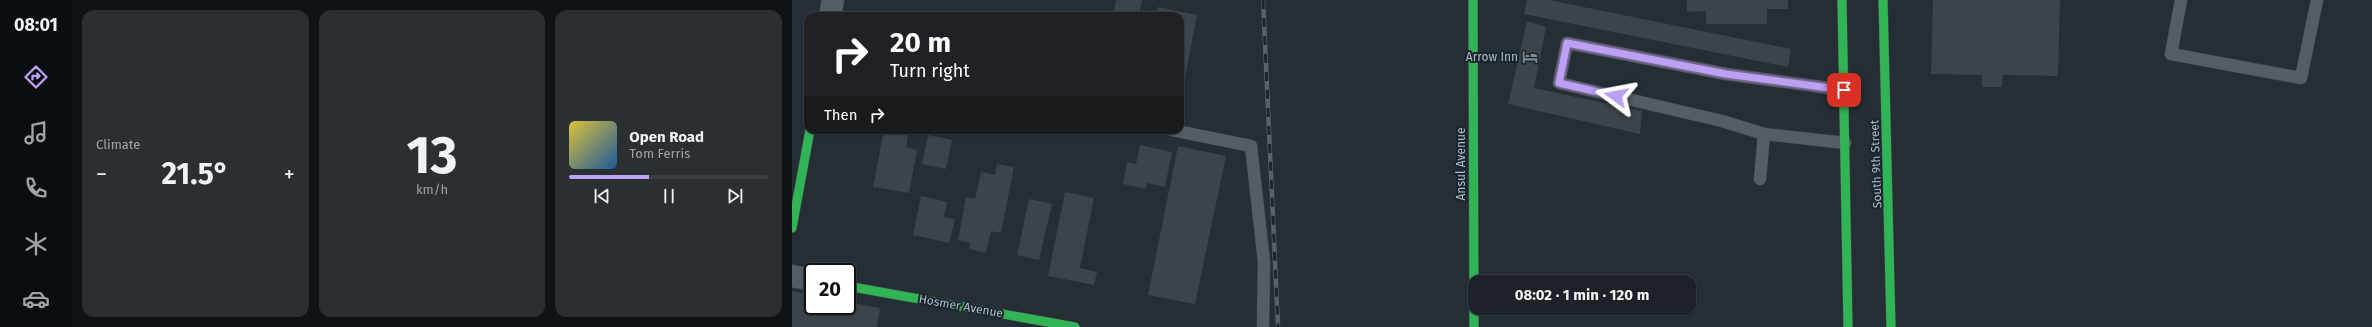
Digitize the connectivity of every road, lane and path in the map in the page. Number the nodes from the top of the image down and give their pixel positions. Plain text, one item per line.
1 (833, 0) edge
2 (1473, 0) edge
3 (1842, 0) edge
4 (1883, 0) edge
5 (2181, 0) edge
6 (2317, 0) edge
7 (831, 12) edge
8 (1844, 90) junction
9 (1184, 132) edge
10 (809, 134) edge
11 (1764, 134) junction
12 (1845, 143) junction
13 (1760, 179) dead end
14 (792, 228) edge
15 (792, 276) edge
16 (804, 278) edge
17 (856, 288) edge
18 (1075, 327) edge
19 (1263, 327) edge
20 (1474, 327) edge
21 (1848, 327) edge
22 (1892, 327) edge

1 - 7 street
2 - 20 street, Ansul Avenue
3 - 8 street
4 - 22 street, South 9th Street
5 - 6 lane
8 - 11 lane
8 - 12 street
9 - 19 lane
10 - 14 street
11 - 12 lane
11 - 13 lane
12 - 21 street
15 - 16 street
17 - 18 street, Hosmer Avenue

